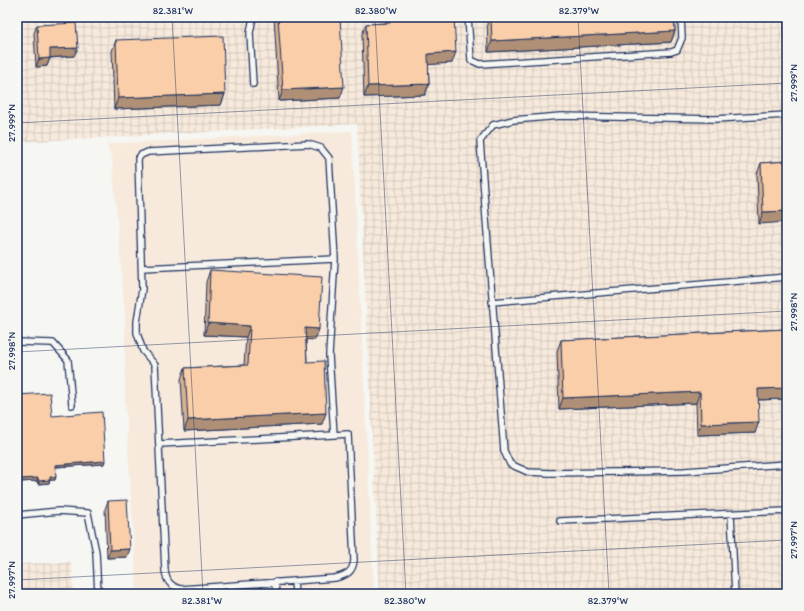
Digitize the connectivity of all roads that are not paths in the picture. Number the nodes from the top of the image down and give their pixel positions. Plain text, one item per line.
1 (253, 17) edge
2 (468, 17) edge
3 (680, 17) edge
4 (253, 84) dead end
5 (787, 115) edge
6 (334, 259) junction
7 (142, 268) junction
8 (787, 277) edge
9 (492, 302) junction
10 (17, 342) edge
11 (72, 405) dead end
12 (334, 435) junction
13 (160, 444) junction
14 (787, 464) edge
15 (787, 511) edge
16 (731, 514) junction
17 (17, 515) edge
18 (560, 521) dead end
19 (294, 581) junction
20 (275, 582) junction
21 (98, 594) edge
22 (276, 594) edge
23 (295, 594) edge
24 (735, 594) edge

1 - 4 lane
2 - 3 lane
5 - 9 lane
6 - 7 lane
6 - 7 lane
6 - 12 lane
7 - 13 lane
8 - 9 lane
9 - 14 lane
10 - 11 lane
12 - 13 lane
12 - 19 lane
13 - 20 lane
15 - 16 lane
16 - 18 lane
16 - 24 lane
17 - 21 lane
19 - 20 lane
19 - 23 lane
20 - 22 lane

